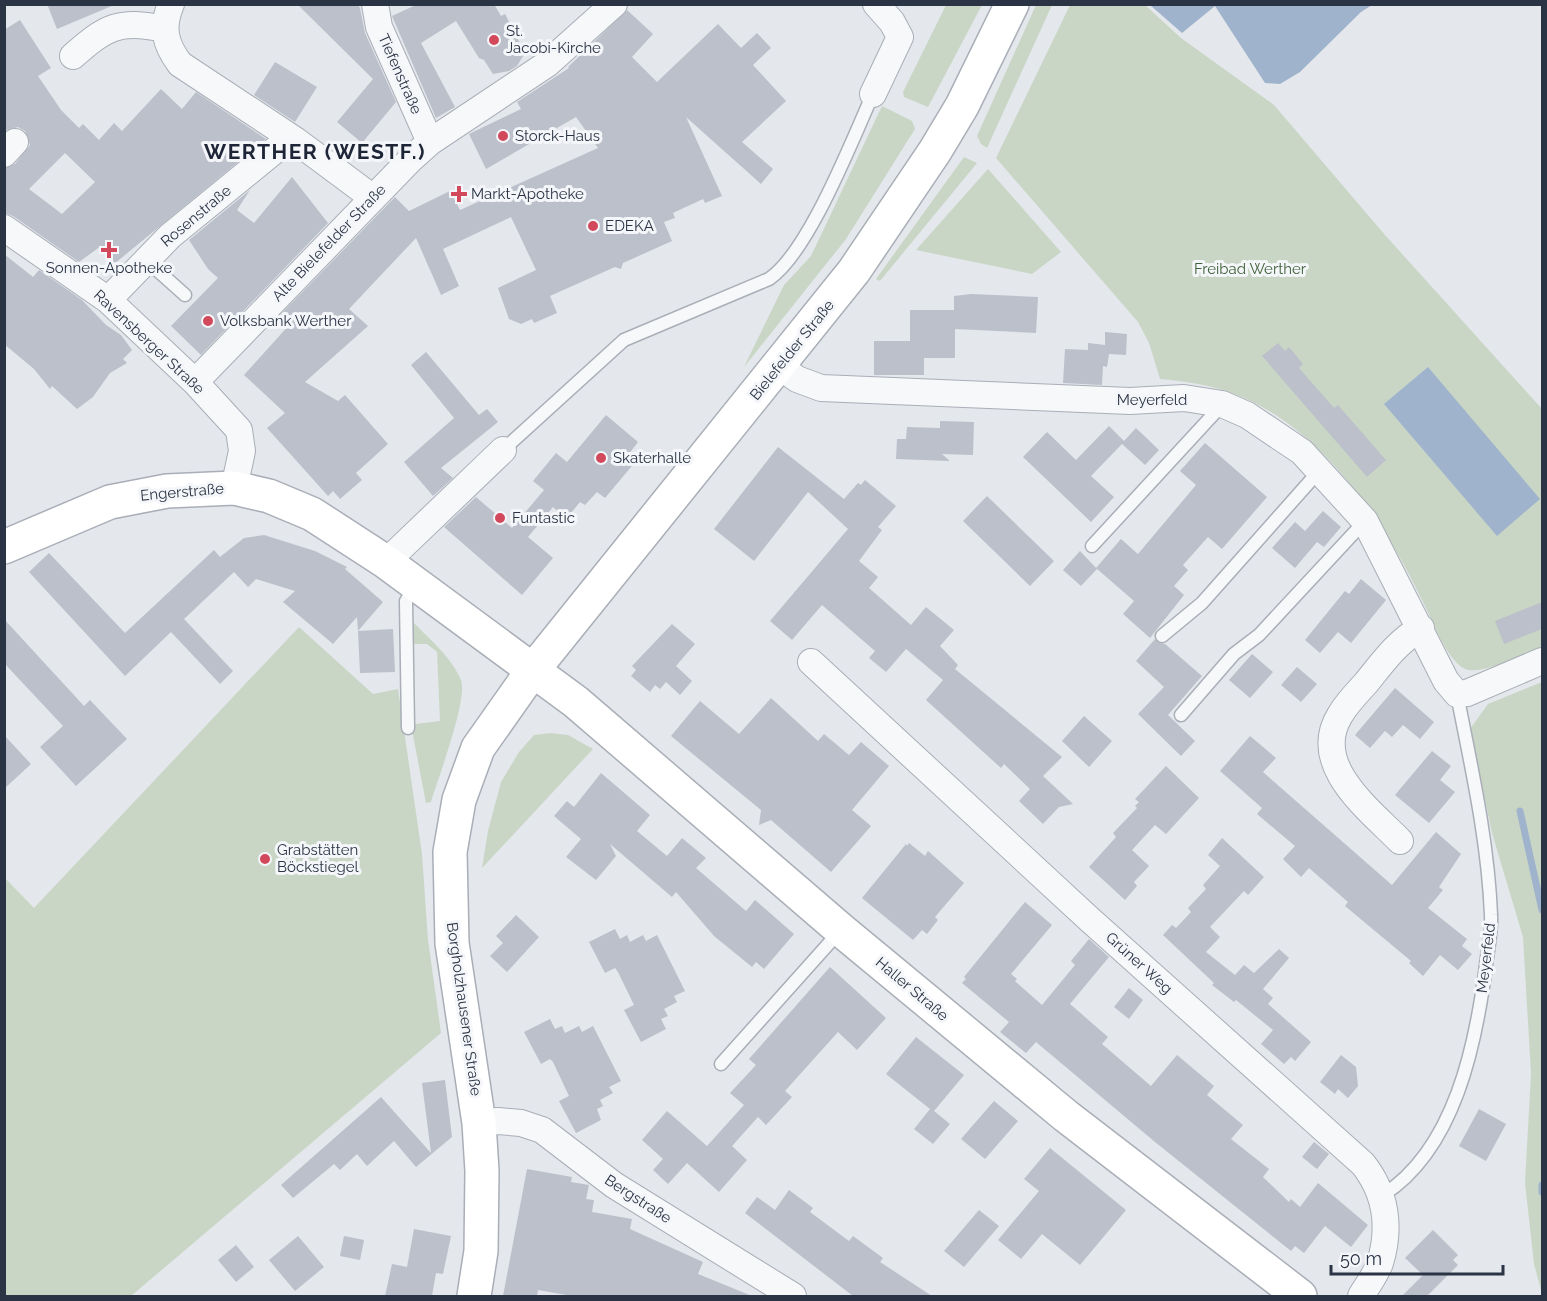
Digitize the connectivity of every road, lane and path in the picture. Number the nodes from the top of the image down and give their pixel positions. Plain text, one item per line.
1 (171, 4) edge
2 (375, 4) edge
3 (614, 4) edge
4 (876, 4) edge
5 (1012, 4) edge
6 (164, 29) junction
7 (73, 56) dead end
8 (873, 94) joint
9 (290, 138) junction
10 (430, 142) junction
11 (373, 198) junction
12 (4, 228) edge
13 (147, 261) junction
14 (184, 295) dead end
15 (108, 300) junction
16 (779, 366) junction
17 (195, 382) junction
18 (1222, 404) junction
19 (503, 450) joint
20 (1321, 469) junction
21 (234, 488) junction
22 (1365, 520) junction
23 (1092, 546) dead end
24 (4, 548) edge
25 (386, 562) junction
26 (416, 585) junction
27 (1421, 628) junction
28 (1162, 636) dead end
29 (811, 662) dead end
30 (1542, 662) edge
31 (533, 670) junction
32 (1457, 694) junction
33 (1181, 715) dead end
34 (408, 728) dead end
35 (1400, 841) dead end
36 (841, 930) junction
37 (721, 1065) dead end
38 (479, 1124) junction
39 (1383, 1195) junction
40 (474, 1296) edge
41 (793, 1296) edge
42 (1300, 1296) edge
43 (1361, 1296) edge

1 - 6 street
2 - 10 street, Tiefenstraße
3 - 10 street, Alte Bielefelder Straße
4 - 8 street
5 - 16 main road, Bielefelder Straße
6 - 7 street
6 - 9 street
8 - 19 lane
9 - 11 street
9 - 13 street, Rosenstraße
10 - 11 street, Alte Bielefelder Straße
11 - 17 street, Alte Bielefelder Straße
12 - 15 street, Ravensberger Straße
13 - 14 lane
13 - 15 street, Rosenstraße
15 - 17 street, Ravensberger Straße
16 - 18 street, Meyerfeld
16 - 31 main road, Bielefelder Straße
17 - 21 street, Ravensberger Straße
18 - 20 street, Meyerfeld
18 - 23 lane
19 - 25 street
20 - 22 street, Meyerfeld
20 - 28 lane
21 - 24 main road, Engerstraße
21 - 25 main road, Engerstraße
22 - 27 street, Meyerfeld
22 - 33 lane
25 - 26 main road, Engerstraße
26 - 31 main road, Engerstraße
26 - 34 lane
27 - 32 street, Meyerfeld
27 - 35 street
29 - 39 street, Grüner Weg
30 - 32 street
31 - 36 main road, Haller Straße
31 - 38 main road, Borgholzhausener Straße
32 - 39 lane, Meyerfeld
36 - 37 lane
36 - 42 main road, Haller Straße
38 - 40 main road, Borgholzhausener Straße
38 - 41 street, Bergstraße
39 - 43 street, Grüner Weg

